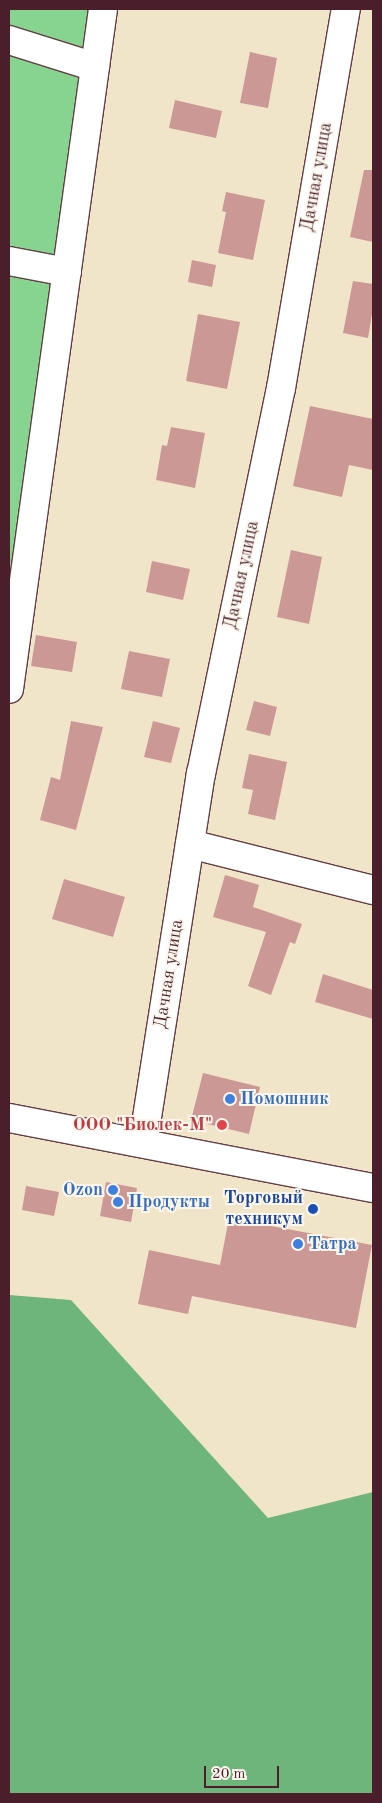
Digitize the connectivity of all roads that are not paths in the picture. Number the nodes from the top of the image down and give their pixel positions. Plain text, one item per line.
1 (103, 9) edge
2 (346, 9) edge
3 (9, 40) edge
4 (95, 67) junction
5 (9, 261) edge
6 (66, 272) junction
7 (9, 689) edge
8 (190, 844) junction
9 (373, 890) edge
10 (9, 1118) edge
11 (143, 1143) junction
12 (373, 1188) edge

1 - 4 street
2 - 8 street, Дачная улица
3 - 4 street
4 - 6 street
5 - 6 street
6 - 7 street
8 - 9 street
8 - 11 street, Дачная улица
10 - 11 street
11 - 12 street

